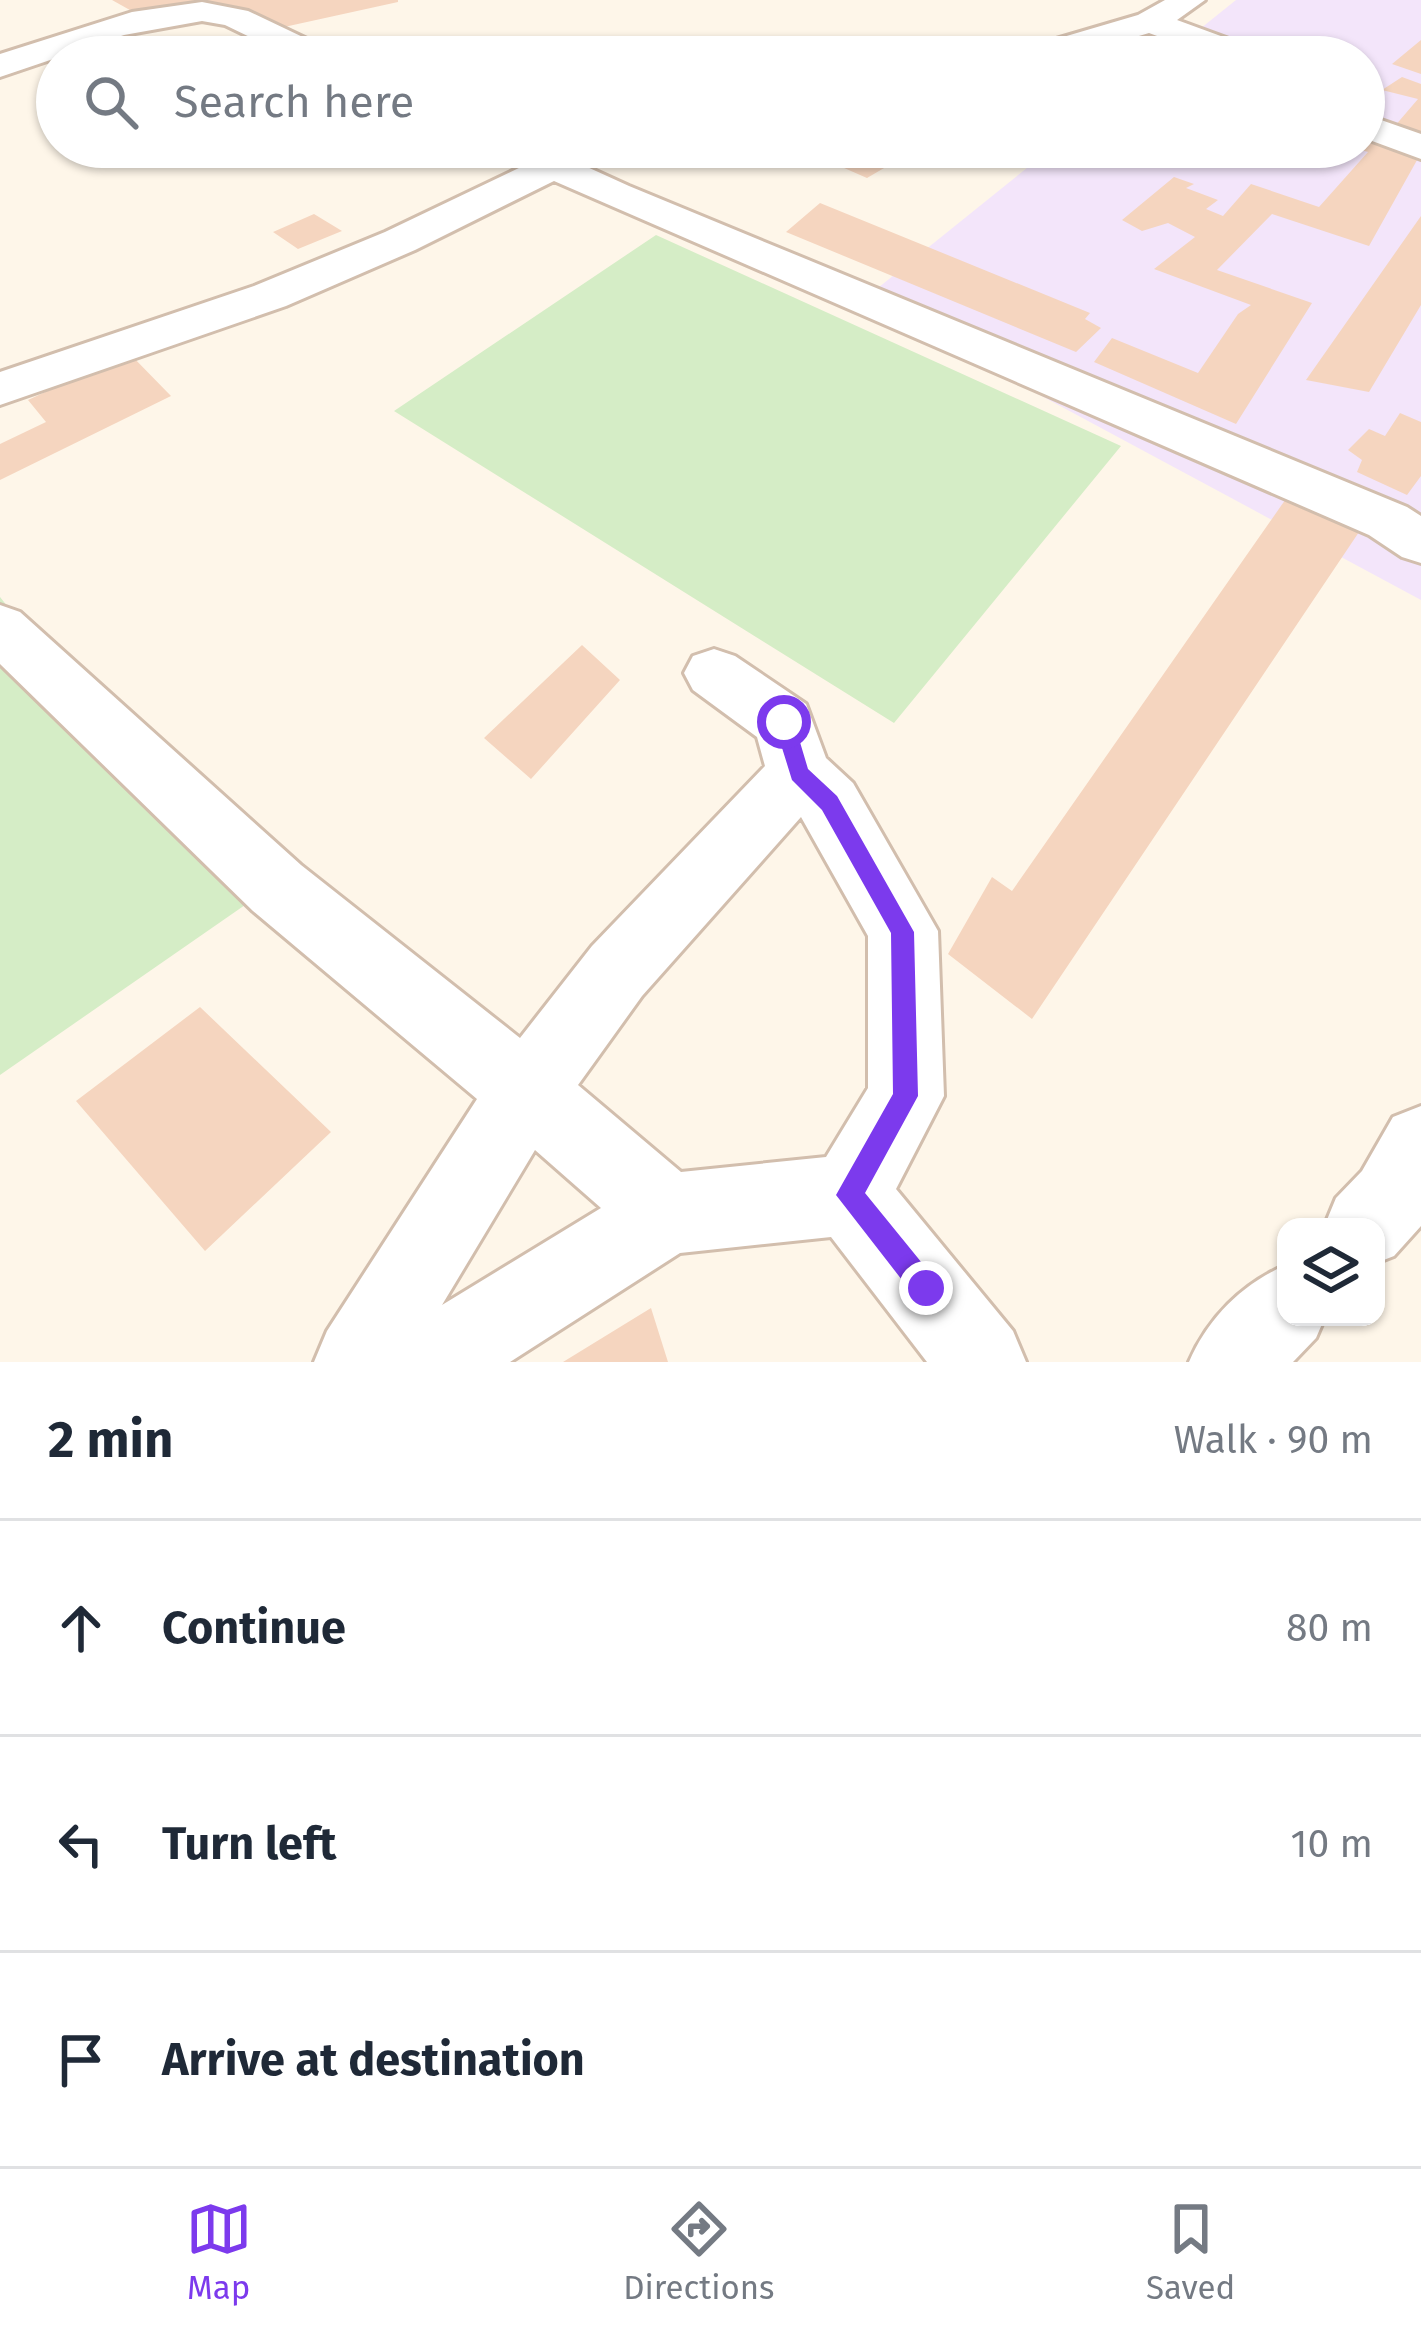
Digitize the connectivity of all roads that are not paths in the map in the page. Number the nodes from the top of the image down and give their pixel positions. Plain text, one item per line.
1 (1189, 0) edge
2 (1150, 22) junction
3 (93, 36) edge
4 (273, 36) edge
5 (1102, 36) edge
6 (1189, 36) edge
7 (36, 54) edge
8 (0, 66) edge
9 (1385, 133) edge
10 (1421, 147) edge
11 (514, 168) edge
12 (561, 168) edge
13 (0, 389) edge
14 (1421, 544) edge
15 (0, 628) edge
16 (714, 673) dead end
17 (799, 774) junction
18 (527, 1091) junction
19 (1421, 1145) edge
20 (849, 1195) junction
21 (668, 1214) junction
22 (1374, 1218) edge
23 (1277, 1317) edge
24 (358, 1362) edge
25 (430, 1362) edge
26 (982, 1362) edge
27 (1233, 1362) edge

1 - 2 street
2 - 5 street
2 - 6 street
3 - 4 street
7 - 8 street
9 - 10 street
11 - 13 street
12 - 14 street
15 - 18 street
16 - 17 street
17 - 18 street
17 - 20 street
18 - 21 street
18 - 24 street
19 - 22 street
20 - 21 street
20 - 26 street
21 - 25 street
23 - 27 street

